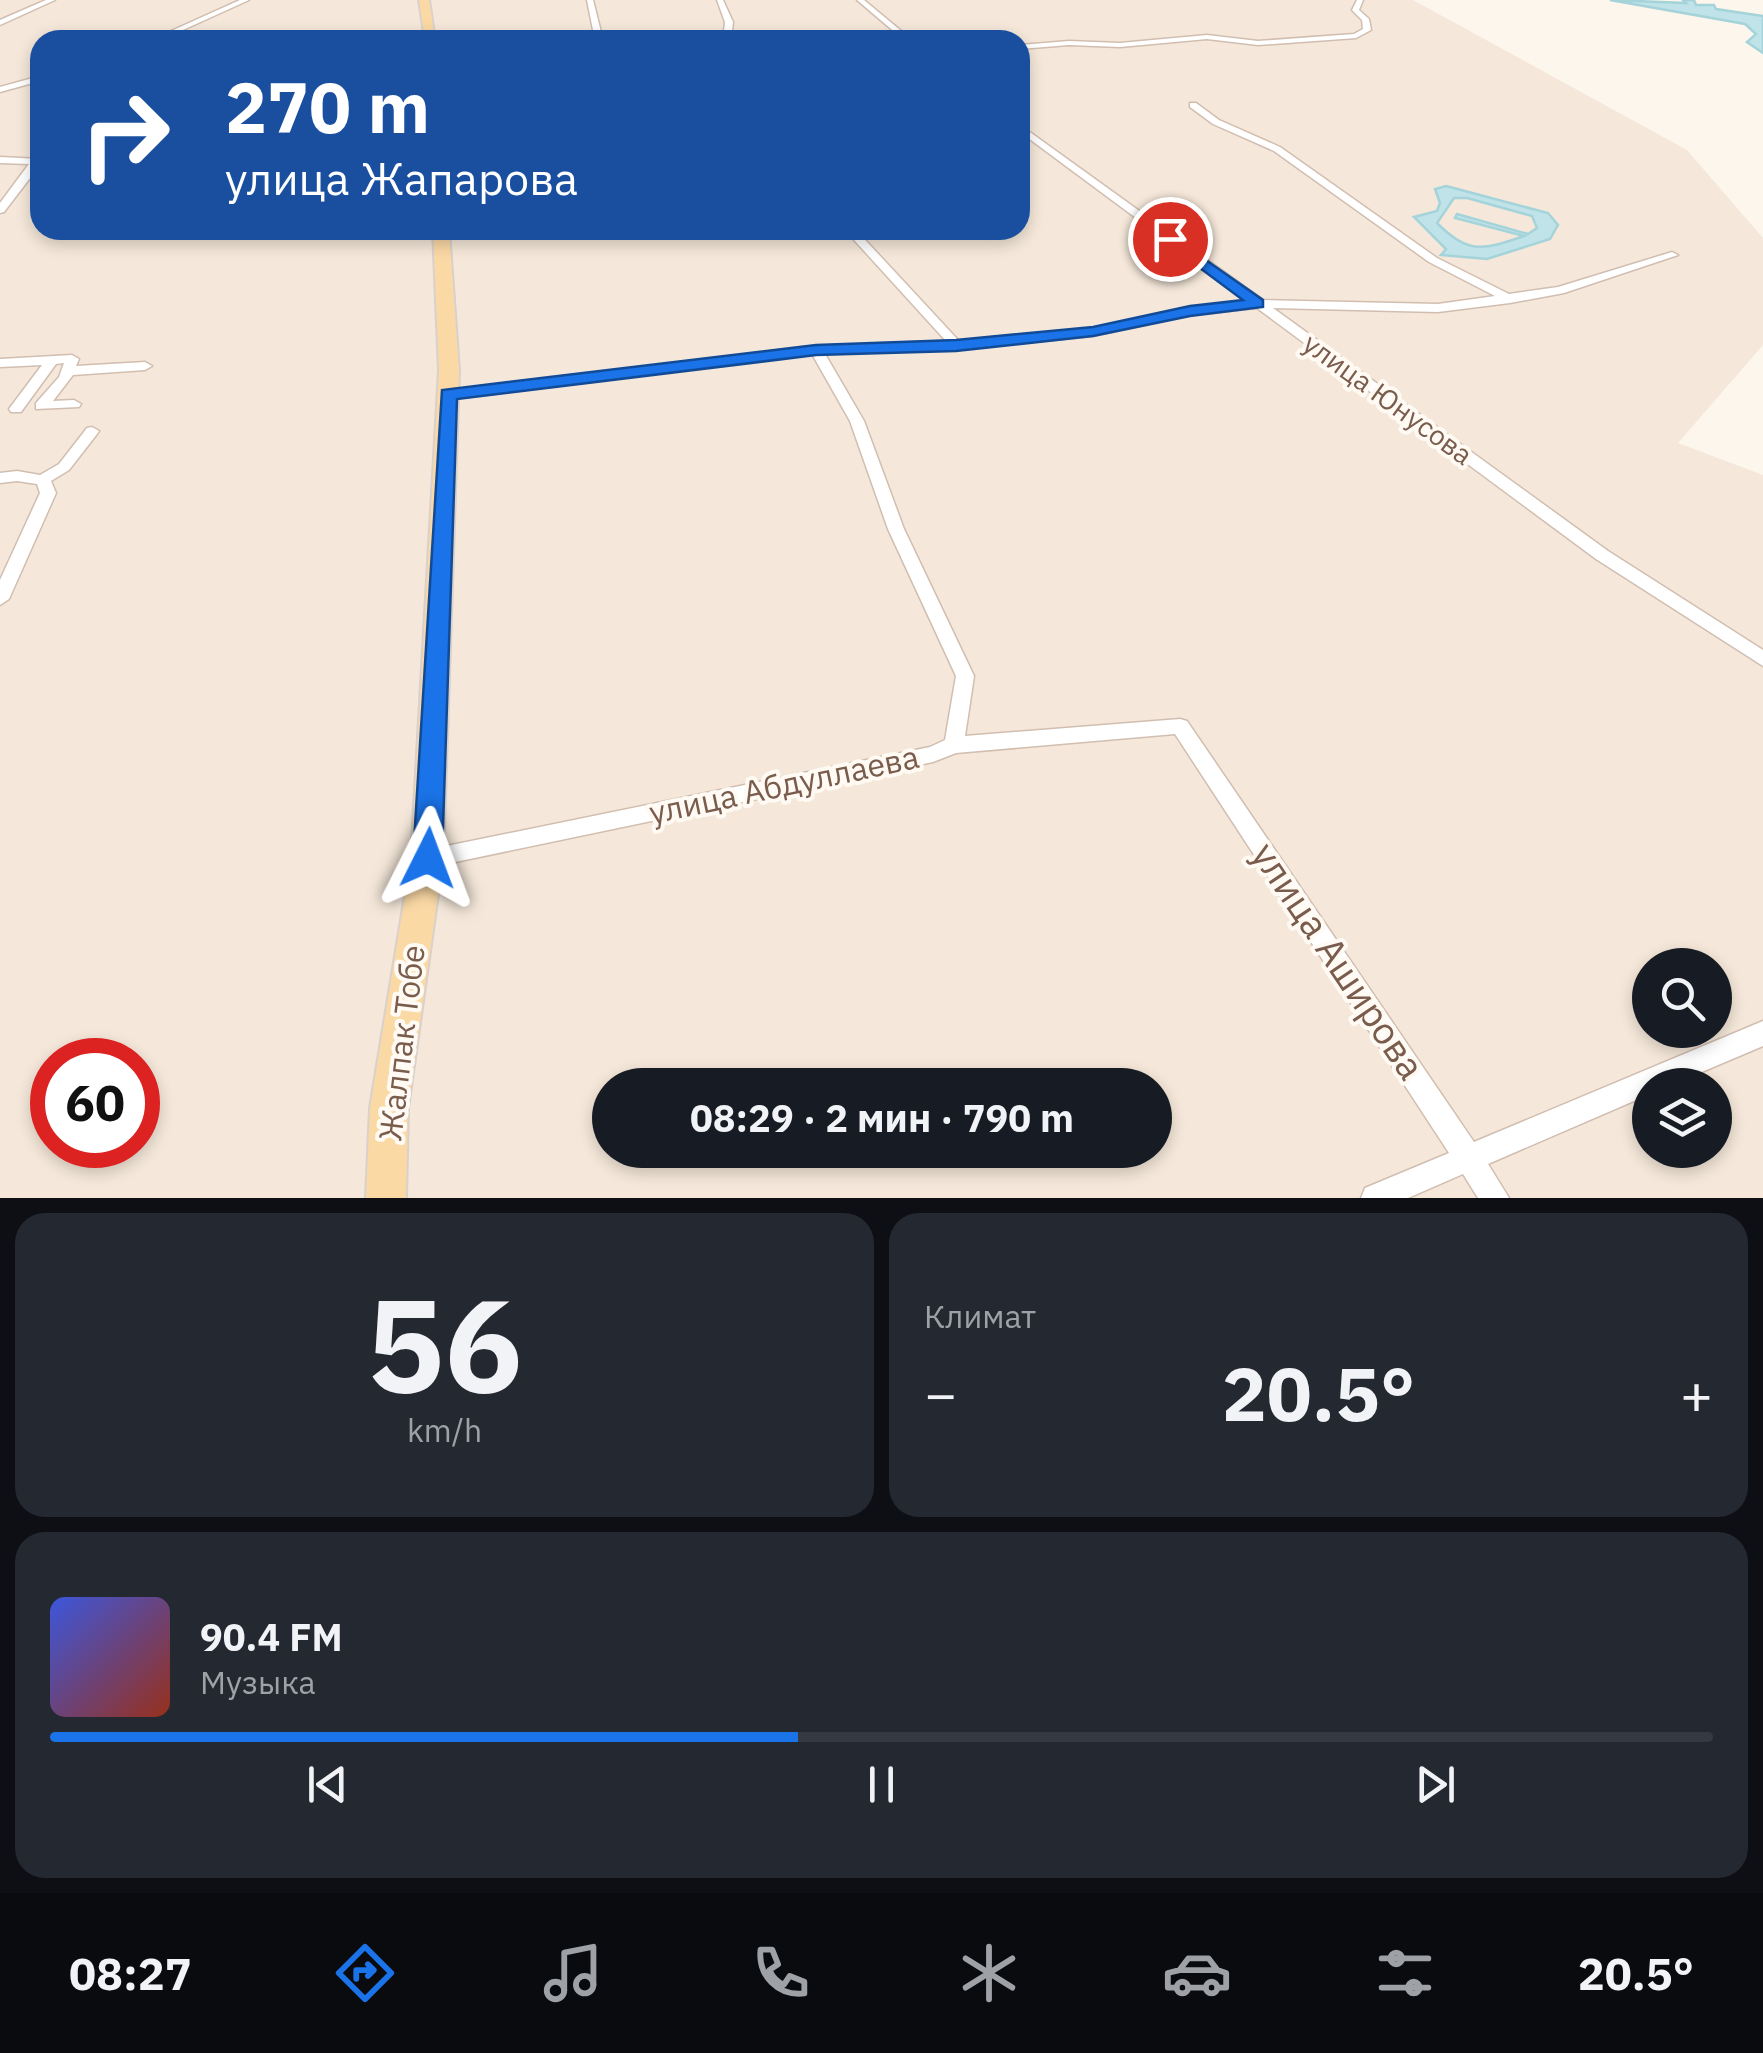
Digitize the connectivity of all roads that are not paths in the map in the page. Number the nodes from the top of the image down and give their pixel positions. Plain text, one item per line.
1 (52, 0) edge
2 (246, 0) edge
3 (424, 0) edge
4 (590, 0) edge
5 (720, 0) edge
6 (860, 0) edge
7 (1360, 0) edge
8 (0, 23) edge
9 (178, 30) edge
10 (428, 30) edge
11 (597, 30) edge
12 (728, 30) edge
13 (896, 30) edge
14 (1030, 47) edge
15 (30, 81) edge
16 (0, 90) edge
17 (1194, 105) dead end
18 (1030, 135) edge
19 (0, 160) edge
20 (30, 165) edge
21 (30, 173) edge
22 (0, 210) edge
23 (441, 240) edge
24 (859, 240) edge
25 (1672, 256) dead end
26 (1510, 299) junction
27 (1257, 304) junction
28 (956, 346) junction
29 (816, 350) junction
30 (52, 359) junction
31 (0, 364) edge
32 (145, 366) dead end
33 (68, 371) junction
34 (448, 394) junction
35 (74, 404) dead end
36 (16, 409) dead end
37 (92, 431) dead end
38 (0, 478) edge
39 (42, 480) junction
40 (0, 599) edge
41 (1763, 659) edge
42 (954, 746) junction
43 (428, 858) junction
44 (1763, 1034) edge
45 (1470, 1158) junction
46 (386, 1198) edge
47 (1375, 1198) edge
48 (1495, 1198) edge

1 - 8 street
2 - 9 street
3 - 10 main road
4 - 11 street
5 - 12 street
6 - 13 street
7 - 14 street
15 - 16 street
17 - 26 street
18 - 27 street, улица Юнусова
19 - 20 street
21 - 22 street
23 - 34 main road, Жалпак Тобе
24 - 28 street
25 - 26 street
26 - 27 street
27 - 28 street
27 - 41 street, улица Юнусова
28 - 29 street
29 - 34 street
29 - 42 street, улица Абдуллаева
30 - 31 street
30 - 33 street
30 - 36 street
32 - 33 street
33 - 35 street
34 - 43 main road, Жалпак Тобе
37 - 39 street
38 - 39 street
39 - 40 street
42 - 43 street, улица Абдуллаева
42 - 45 street, улица Аширова
43 - 46 main road, Жалпак Тобе
44 - 45 street
45 - 47 street
45 - 48 street, улица Аширова

